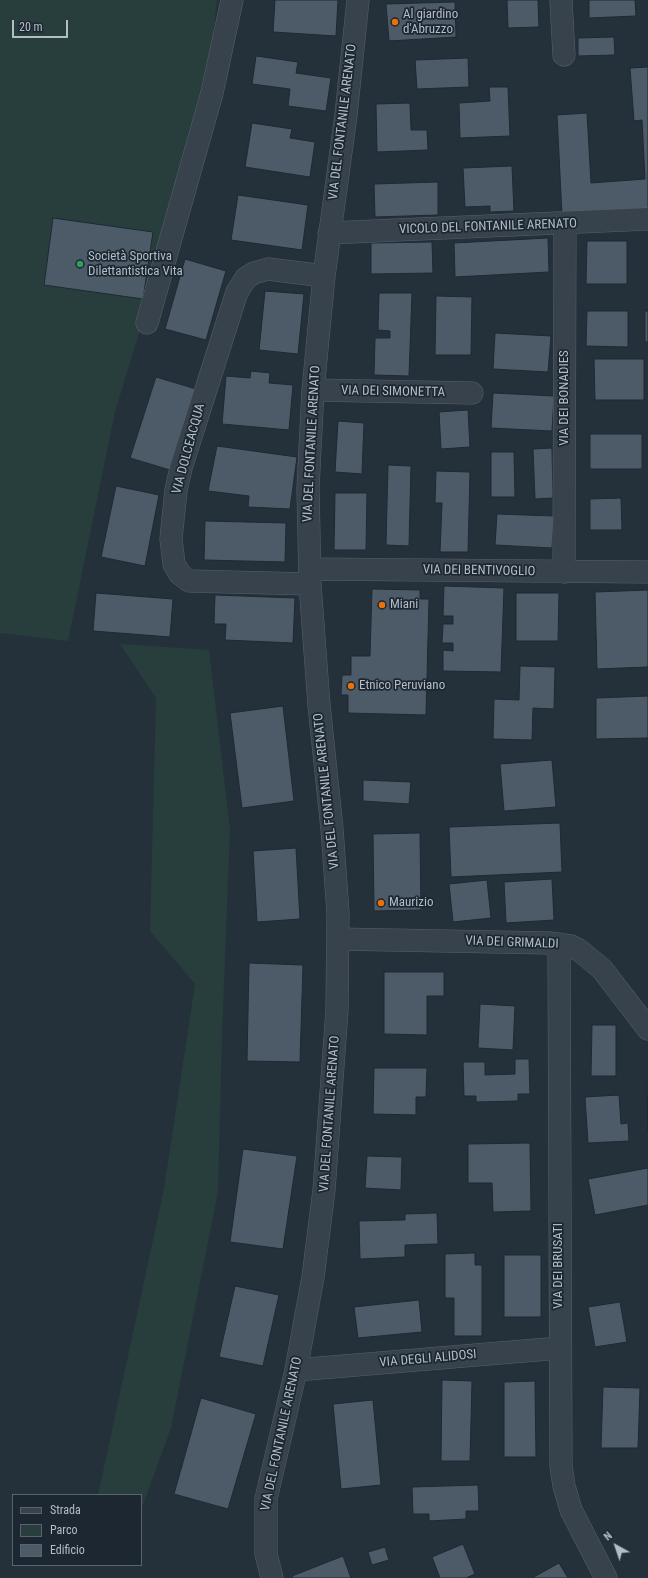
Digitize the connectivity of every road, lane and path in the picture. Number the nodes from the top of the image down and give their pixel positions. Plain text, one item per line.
1 (232, 0) edge
2 (358, 0) edge
3 (561, 0) edge
4 (564, 55) dead end
5 (648, 219) edge
6 (565, 224) junction
7 (329, 233) junction
8 (324, 276) junction
9 (147, 323) dead end
10 (314, 390) junction
11 (472, 393) dead end
12 (564, 572) junction
13 (648, 572) edge
14 (310, 577) junction
15 (338, 939) junction
16 (559, 944) junction
17 (648, 1029) edge
18 (560, 1348) junction
19 (296, 1370) junction
20 (272, 1578) edge
21 (606, 1578) edge

1 - 9 street
2 - 7 street, VIA DEL FONTANILE ARENATO
3 - 4 street
5 - 6 street, VICOLO DEL FONTANILE ARENATO
6 - 7 street, VICOLO DEL FONTANILE ARENATO
6 - 12 street, VIA DEI BONADIES
7 - 8 street, VIA DEL FONTANILE ARENATO
8 - 10 street, VIA DEL FONTANILE ARENATO
8 - 14 street, VIA DOLCEACQUA
10 - 11 street, VIA DEI SIMONETTA
10 - 14 street, VIA DEL FONTANILE ARENATO
12 - 13 street, VIA DEI BENTIVOGLIO
12 - 14 street, VIA DEI BENTIVOGLIO
14 - 15 street, VIA DEL FONTANILE ARENATO
15 - 16 street, VIA DEI GRIMALDI
15 - 19 street, VIA DEL FONTANILE ARENATO
16 - 17 street, VIA DEI GRIMALDI
16 - 18 street, VIA DEI BRUSATI
18 - 19 street, VIA DEGLI ALIDOSI
18 - 21 street, VIA DEI BRUSATI
19 - 20 street, VIA DEL FONTANILE ARENATO

